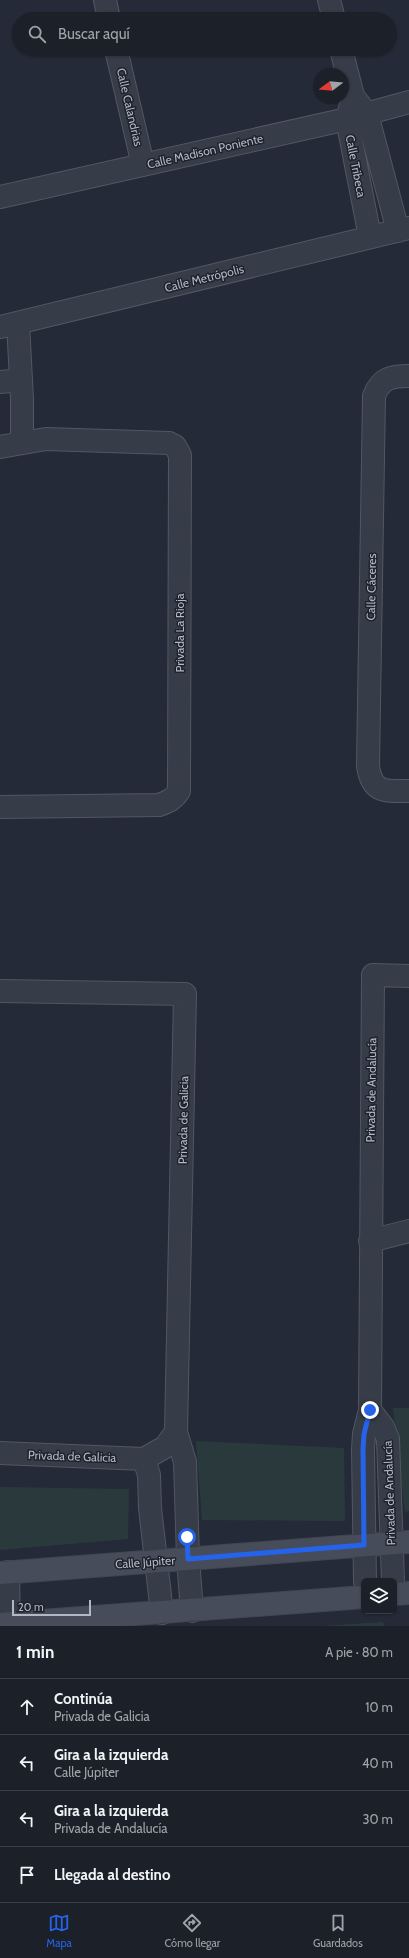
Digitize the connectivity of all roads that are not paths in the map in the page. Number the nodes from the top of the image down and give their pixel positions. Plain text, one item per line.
1 (105, 0) edge
2 (329, 0) edge
3 (108, 12) edge
4 (332, 12) edge
5 (118, 56) edge
6 (343, 56) edge
7 (409, 102) edge
8 (357, 116) junction
9 (143, 165) junction
10 (0, 197) edge
11 (404, 230) edge
12 (370, 237) junction
13 (9, 325) edge
14 (409, 376) edge
15 (21, 380) junction
16 (0, 382) edge
17 (22, 442) junction
18 (0, 447) edge
19 (409, 791) edge
20 (0, 807) edge
21 (409, 976) edge
22 (0, 991) edge
23 (409, 1231) edge
24 (370, 1241) junction
25 (370, 1410) junction
26 (176, 1432) junction
27 (0, 1453) edge
28 (144, 1459) junction
29 (400, 1543) edge
30 (364, 1545) junction
31 (188, 1559) junction
32 (157, 1561) junction
33 (4, 1572) edge
34 (365, 1578) edge
35 (394, 1578) edge
36 (397, 1593) edge
37 (409, 1593) edge
38 (361, 1597) edge
39 (192, 1611) junction
40 (162, 1613) junction
41 (6, 1625) edge

1 - 3 street
2 - 4 street
5 - 9 street, Calle Calandrias
6 - 8 street, Calle Tribeca
7 - 8 street, Calle Madison Poniente
8 - 9 street, Calle Madison Poniente
8 - 11 street, Calle Tribeca
8 - 12 street, Calle Tribeca
9 - 10 street, Calle Madison Poniente
11 - 12 street, Calle Metrópolis
12 - 13 street, Calle Metrópolis
13 - 15 street
14 - 19 street, Calle Cáceres
15 - 16 street
15 - 17 street
17 - 18 street, Privada La Rioja
17 - 20 street, Privada La Rioja
21 - 24 street, Privada de Andalucía
22 - 26 street, Privada de Galicia
23 - 24 street
24 - 25 street, Privada de Andalucía
25 - 29 street, Privada de Andalucía
25 - 30 street, Privada de Andalucía
26 - 28 street
26 - 31 street, Privada de Galicia
27 - 28 street, Privada de Galicia
28 - 32 street
29 - 30 main road, Calle Júpiter
29 - 35 street, Privada de Andalucía
30 - 31 main road, Calle Júpiter
30 - 34 street, Privada de Andalucía
31 - 32 main road, Calle Júpiter
31 - 39 street, Privada de Galicia
32 - 33 main road, Calle Júpiter
32 - 40 street
33 - 41 street
36 - 37 main road
38 - 39 main road
39 - 40 main road
40 - 41 main road

